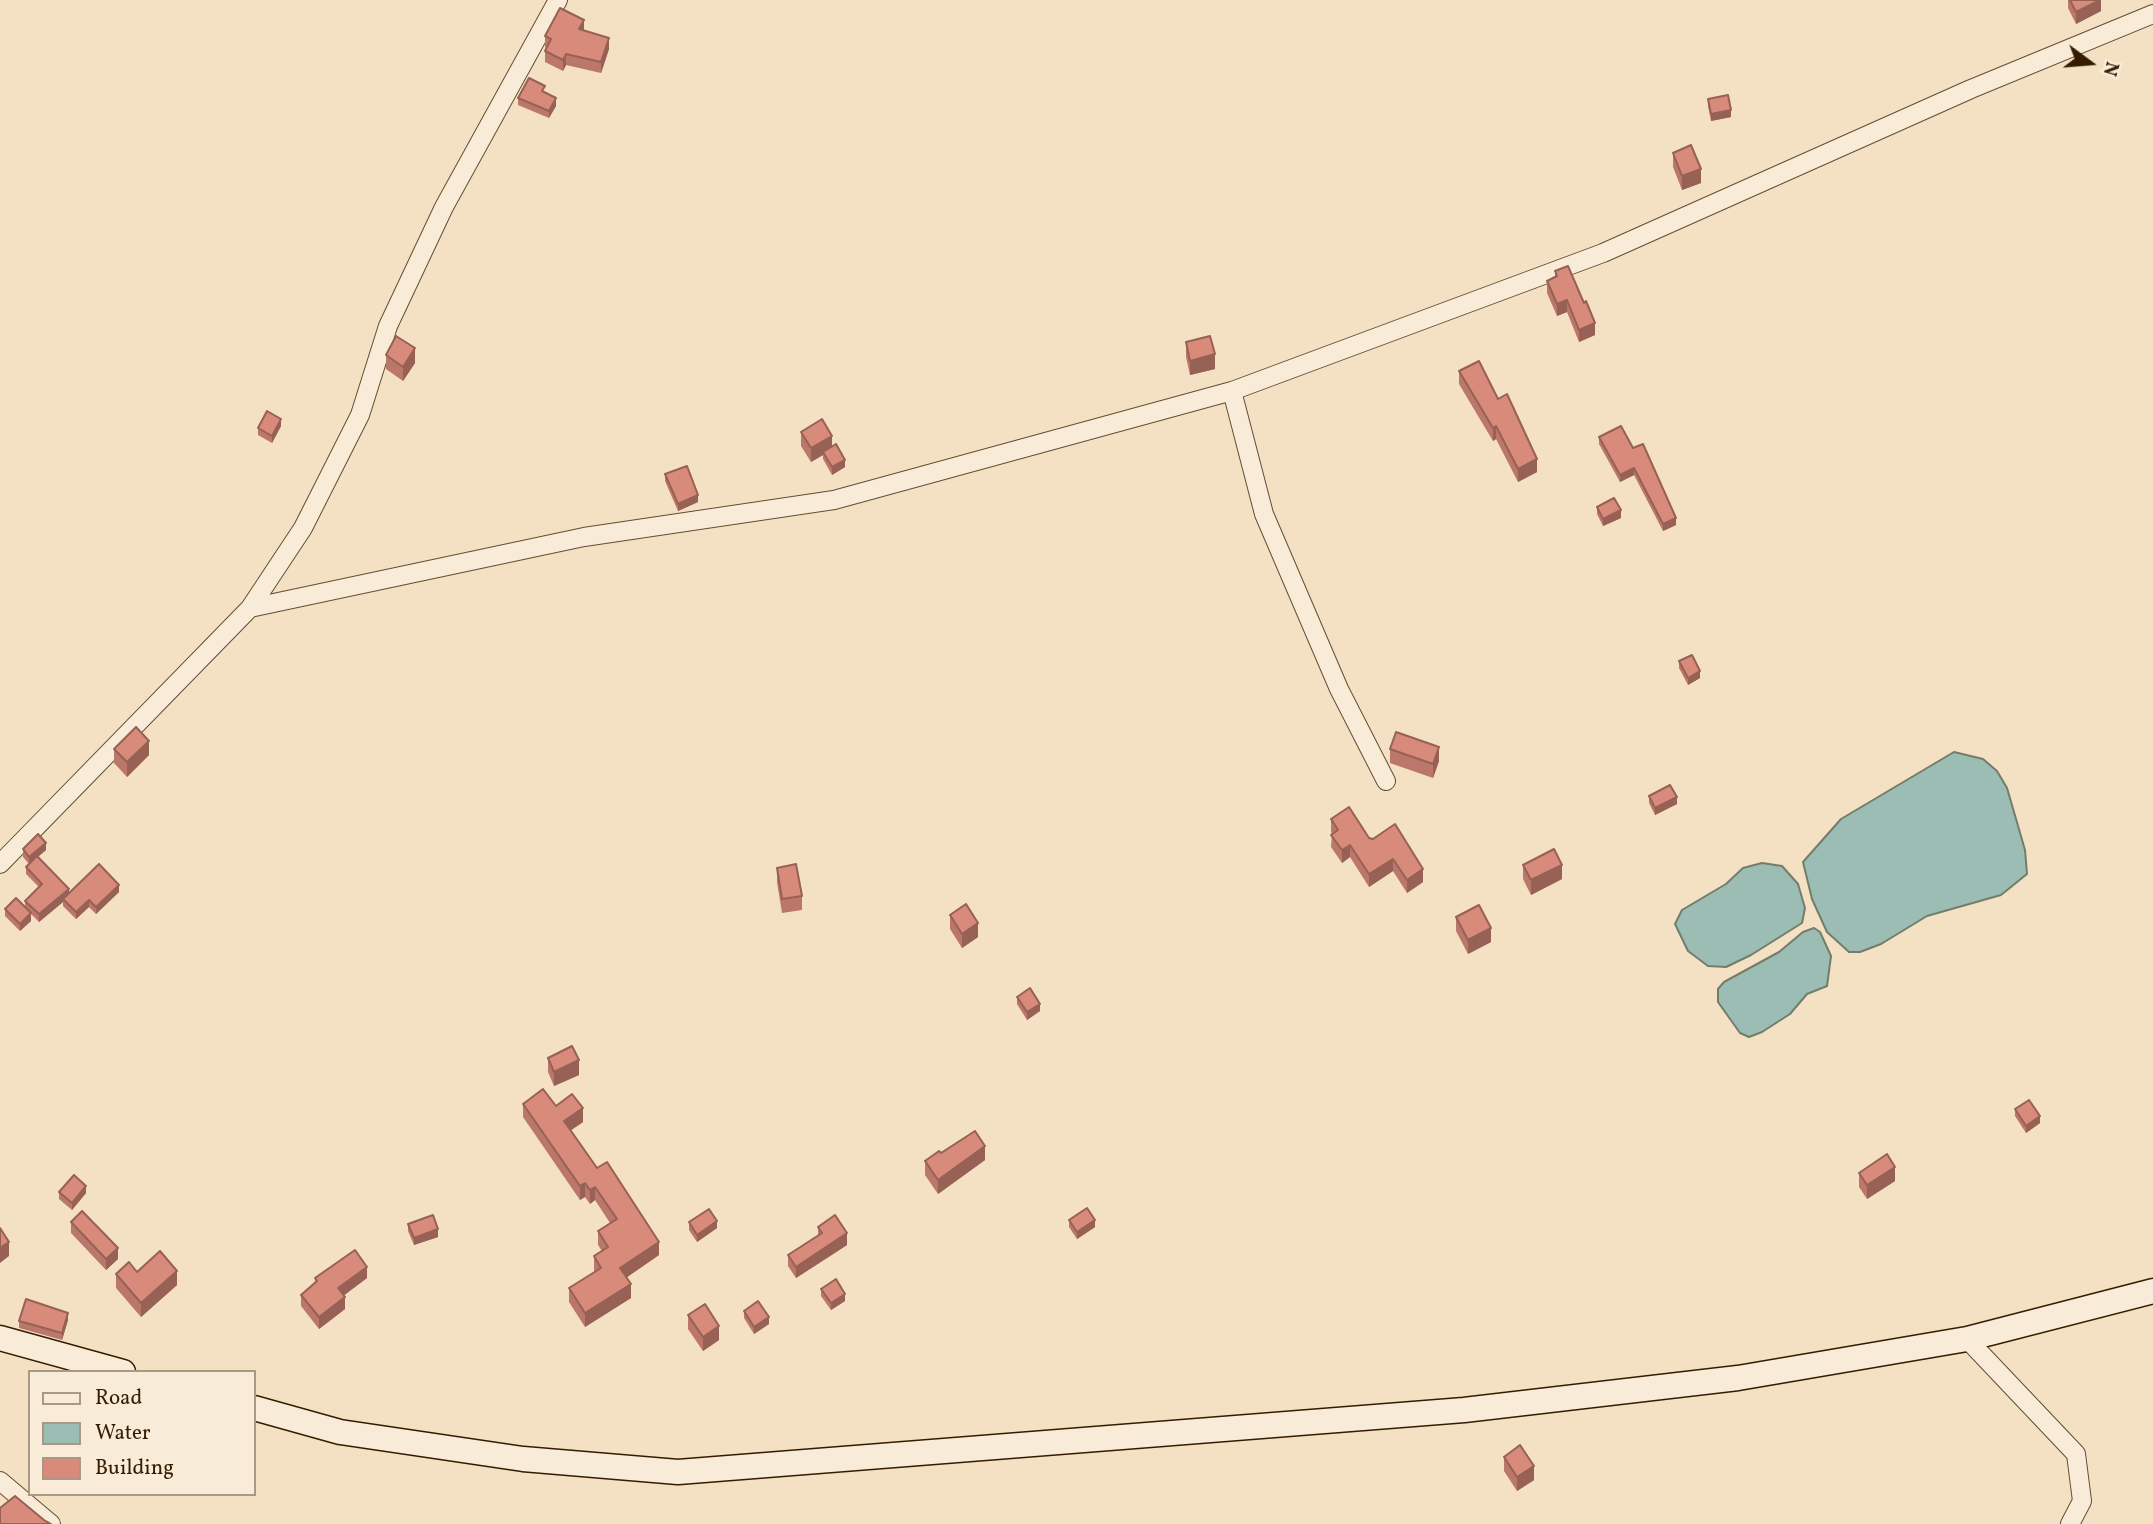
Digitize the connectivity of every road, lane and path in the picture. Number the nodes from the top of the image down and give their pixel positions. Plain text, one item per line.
1 (558, 0) edge
2 (2153, 13) edge
3 (1232, 391) junction
4 (250, 608) junction
5 (1386, 781) dead end
6 (0, 864) edge
7 (2153, 1291) edge
8 (0, 1338) edge
9 (1968, 1339) junction
10 (116, 1370) edge
11 (256, 1409) edge
12 (0, 1481) edge
13 (51, 1524) edge
14 (2070, 1524) edge

1 - 4 street
2 - 3 street
3 - 4 street
3 - 5 street
4 - 6 street
7 - 9 street
8 - 10 street
9 - 11 street
9 - 14 street
12 - 13 street

